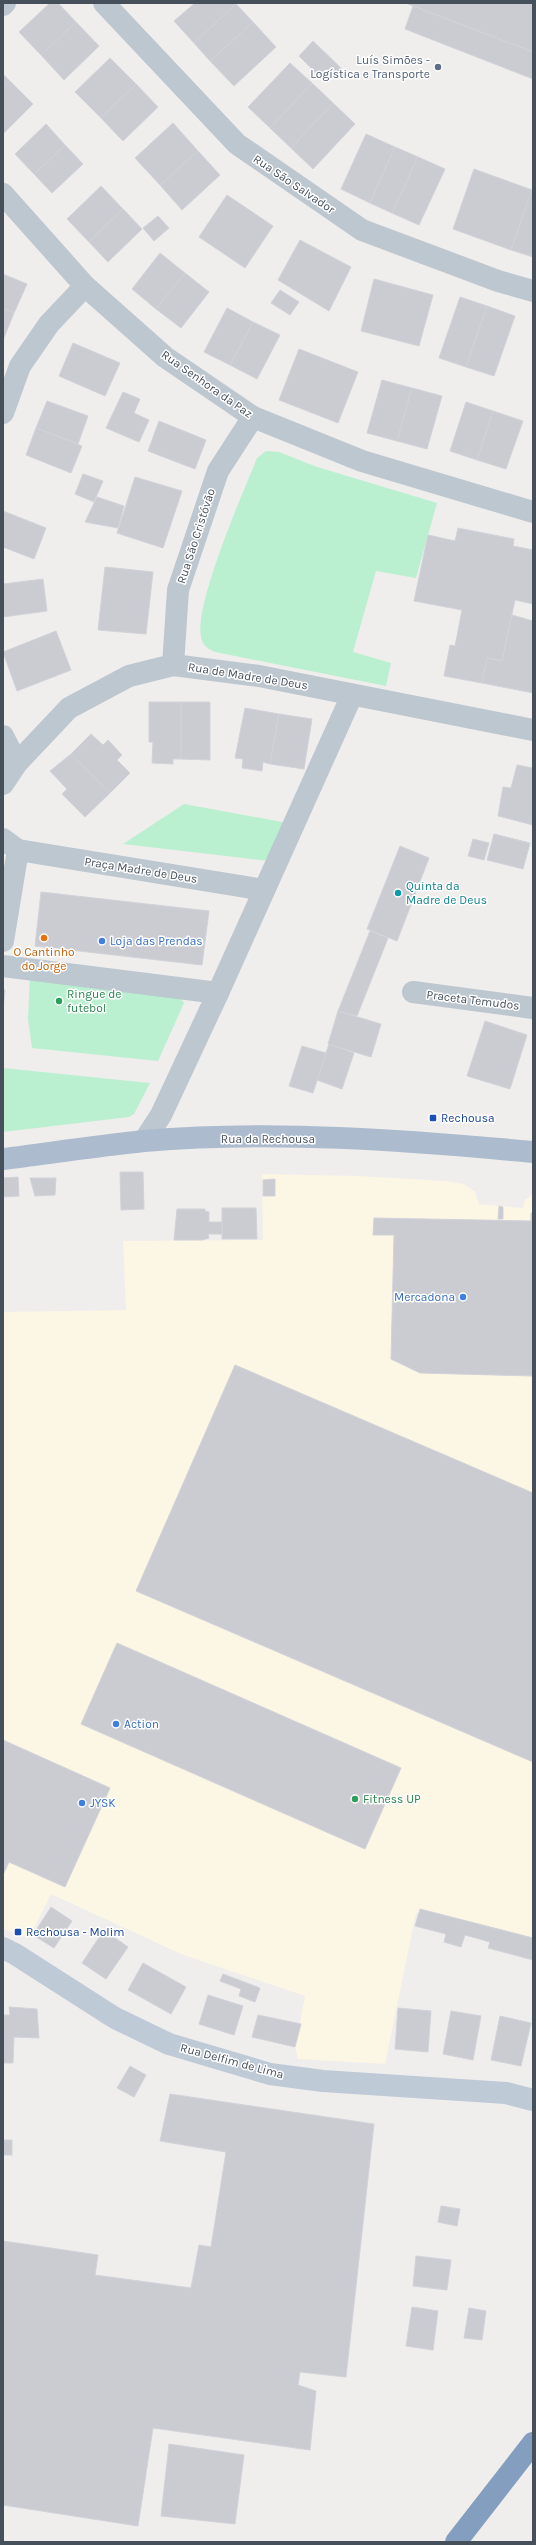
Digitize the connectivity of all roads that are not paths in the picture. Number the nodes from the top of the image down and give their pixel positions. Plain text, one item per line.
1 (5, 3) edge
2 (104, 3) edge
3 (3, 5) edge
4 (3, 194) edge
5 (85, 286) junction
6 (533, 291) edge
7 (3, 413) edge
8 (253, 417) junction
9 (533, 512) edge
10 (173, 665) junction
11 (352, 695) junction
12 (533, 730) edge
13 (3, 736) edge
14 (17, 762) junction
15 (3, 784) edge
16 (11, 844) edge
17 (264, 890) junction
18 (3, 941) edge
19 (3, 966) edge
20 (218, 992) junction
21 (413, 992) dead end
22 (533, 1008) edge
23 (144, 1141) junction
24 (533, 1150) edge
25 (3, 1159) edge
26 (3, 1948) edge
27 (533, 2100) edge
28 (533, 2443) edge
29 (456, 2542) edge

1 - 3 street
2 - 6 street, Rua São Salvador
4 - 5 street, Rua Senhora da Paz
5 - 7 street
5 - 8 street, Rua Senhora da Paz
8 - 9 street, Rua Senhora da Paz
8 - 10 street, Rua São Cristóvão
10 - 11 street, Rua de Madre de Deus
10 - 14 street, Rua de Madre de Deus
11 - 12 street, Rua de Madre de Deus
11 - 17 street
13 - 14 street
14 - 15 street, Rua de Madre de Deus
16 - 17 street, Praça Madre de Deus
16 - 18 street, Praça Madre de Deus
17 - 20 street
19 - 20 street
20 - 23 street
21 - 22 street, Praceta Temudos
23 - 24 main road, Rua da Rechousa
23 - 25 main road, Rua da Rechousa
26 - 27 main road, Rua Delfim de Lima
28 - 29 highway

